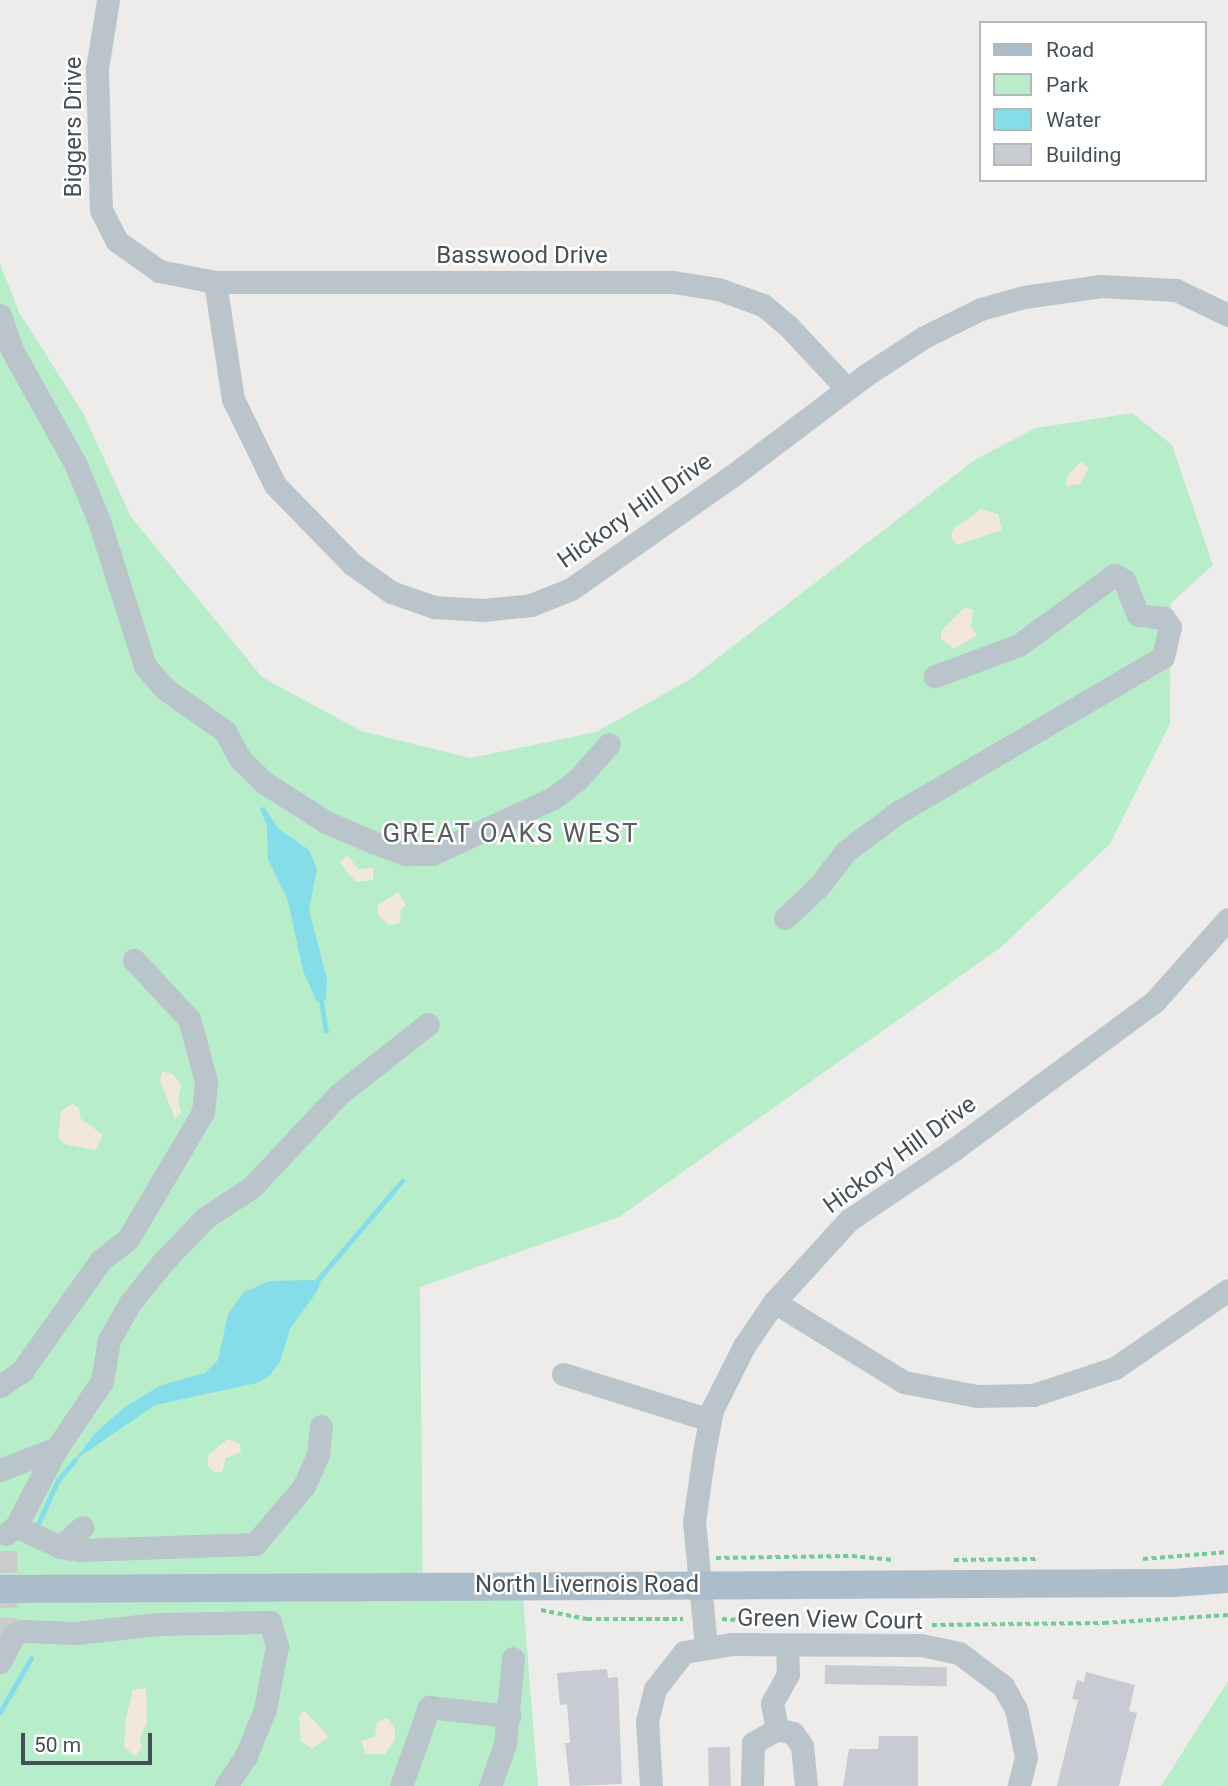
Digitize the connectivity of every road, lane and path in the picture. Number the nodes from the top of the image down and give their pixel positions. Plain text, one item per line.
1 (108, 0) edge
2 (159, 271) joint
3 (215, 282) junction
4 (0, 315) edge
5 (1228, 315) edge
6 (847, 389) junction
7 (934, 676) dead end
8 (609, 744) dead end
9 (785, 918) dead end
10 (1226, 926) edge
11 (134, 960) dead end
12 (428, 1024) dead end
13 (1224, 1300) edge
14 (774, 1302) junction
15 (563, 1374) dead end
16 (0, 1386) edge
17 (710, 1420) junction
18 (321, 1426) dead end
19 (57, 1448) junction
20 (0, 1470) edge
21 (82, 1527) dead end
22 (7, 1535) edge
23 (61, 1547) junction
24 (1228, 1552) edge
25 (907, 1560) dead end
26 (1042, 1560) dead end
27 (1131, 1560) dead end
28 (940, 1561) dead end
29 (696, 1571) junction
30 (1228, 1579) edge
31 (1173, 1583) junction
32 (0, 1589) edge
33 (1228, 1592) edge
34 (528, 1609) dead end
35 (1228, 1615) edge
36 (702, 1619) junction
37 (923, 1625) dead end
38 (791, 1634) junction
39 (706, 1646) junction
40 (513, 1658) dead end
41 (0, 1662) edge
42 (509, 1716) junction
43 (777, 1729) junction
44 (226, 1786) edge
45 (401, 1786) edge
46 (489, 1786) edge
47 (651, 1786) edge
48 (752, 1786) edge
49 (806, 1786) edge
50 (1019, 1786) edge

1 - 2 street, Biggers Drive
2 - 3 street, Basswood Drive
3 - 6 street, Basswood Drive
3 - 6 street, Hickory Hill Drive
4 - 8 street
5 - 6 street, Hickory Hill Drive
7 - 9 street
10 - 14 street, Hickory Hill Drive
11 - 16 street
12 - 19 street
13 - 14 street
14 - 17 street, Hickory Hill Drive
15 - 17 street
17 - 29 street, Hickory Hill Drive
18 - 23 street
19 - 20 street
19 - 22 street
21 - 23 street
22 - 23 street
24 - 27 path
25 - 29 path
26 - 28 path
29 - 31 main road, North Livernois Road
29 - 32 main road, North Livernois Road
29 - 36 street, Green View Court
30 - 31 main road, North Livernois Road
31 - 33 main road, North Livernois Road
34 - 36 path
35 - 37 path
36 - 38 path
36 - 39 street, Green View Court
38 - 39 street, Green View Court
38 - 43 street
38 - 50 street, Green View Court
39 - 47 street, Green View Court
40 - 42 street
41 - 44 street
42 - 45 street
42 - 46 street
43 - 48 street
43 - 49 street

